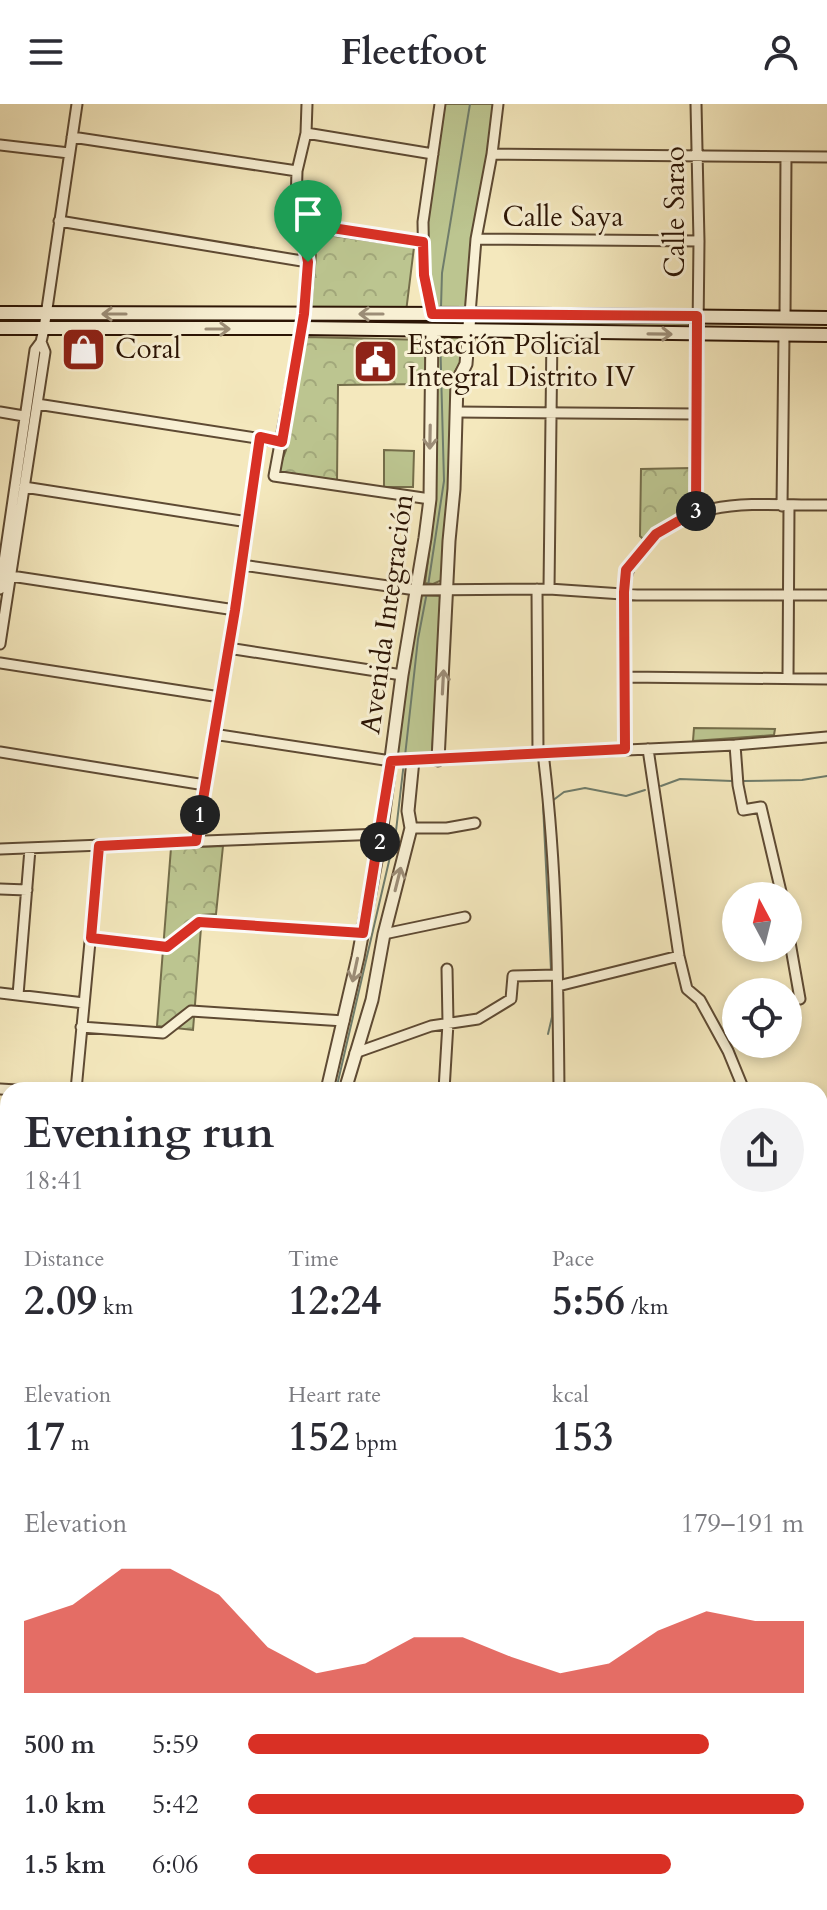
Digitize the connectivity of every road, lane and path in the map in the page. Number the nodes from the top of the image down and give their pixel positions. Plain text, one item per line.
1 (77, 104) edge
2 (307, 104) edge
3 (440, 104) edge
4 (498, 104) edge
5 (696, 104) edge
6 (306, 133) junction
7 (72, 137) junction
8 (0, 145) edge
9 (69, 153) junction
10 (433, 154) junction
11 (492, 154) junction
12 (697, 157) junction
13 (786, 157) junction
14 (827, 157) edge
15 (297, 171) junction
16 (59, 221) junction
17 (300, 223) junction
18 (476, 239) junction
19 (699, 241) junction
20 (423, 242) junction
21 (308, 262) junction
22 (0, 313) edge
23 (45, 314) junction
24 (304, 314) junction
25 (438, 314) junction
26 (470, 314) junction
27 (697, 316) junction
28 (785, 318) junction
29 (827, 318) edge
30 (0, 328) edge
31 (302, 328) junction
32 (44, 329) junction
33 (438, 331) junction
34 (470, 332) junction
35 (552, 333) junction
36 (698, 334) junction
37 (784, 335) junction
38 (827, 335) edge
39 (41, 342) junction
40 (37, 404) junction
41 (0, 412) edge
42 (456, 412) junction
43 (551, 413) junction
44 (697, 414) junction
45 (24, 416) junction
46 (260, 437) junction
47 (282, 442) junction
48 (24, 487) junction
49 (430, 499) junction
50 (827, 505) edge
51 (786, 506) junction
52 (696, 511) junction
53 (248, 522) junction
54 (9, 526) edge
55 (242, 565) junction
56 (11, 576) junction
57 (448, 588) junction
58 (0, 589) edge
59 (537, 589) junction
60 (549, 589) junction
61 (416, 590) junction
62 (624, 592) junction
63 (789, 595) junction
64 (827, 595) edge
65 (235, 610) junction
66 (0, 644) edge
67 (228, 648) junction
68 (0, 663) edge
69 (402, 675) junction
70 (624, 677) junction
71 (788, 678) junction
72 (827, 679) edge
73 (220, 697) junction
74 (213, 734) junction
75 (827, 737) edge
76 (735, 745) junction
77 (625, 749) junction
78 (648, 749) junction
79 (0, 752) edge
80 (541, 754) junction
81 (403, 760) junction
82 (438, 760) junction
83 (205, 785) junction
84 (475, 823) dead end
85 (411, 828) junction
86 (381, 834) junction
87 (196, 841) junction
88 (99, 846) junction
89 (0, 849) edge
90 (30, 849) junction
91 (779, 882) edge
92 (0, 889) edge
93 (27, 890) junction
94 (465, 917) dead end
95 (363, 933) junction
96 (384, 934) junction
97 (91, 938) junction
98 (679, 956) junction
99 (447, 969) dead end
100 (557, 975) junction
101 (558, 986) junction
102 (0, 993) edge
103 (18, 995) junction
104 (84, 1003) junction
105 (344, 1021) junction
106 (448, 1023) junction
107 (81, 1027) junction
108 (355, 1053) junction
109 (77, 1082) edge
110 (329, 1082) edge
111 (347, 1082) edge
112 (444, 1082) edge
113 (559, 1082) edge
114 (741, 1082) edge

1 - 7 street
2 - 6 street
3 - 10 street
4 - 11 street, Avenida Integración
5 - 12 street, Calle Sarao
6 - 10 street
6 - 15 street
7 - 9 street
7 - 15 street
8 - 9 street
9 - 16 street
10 - 20 street
11 - 12 street
11 - 18 street, Avenida Integración
12 - 13 street
12 - 19 street, Calle Sarao
13 - 14 street
13 - 28 street
15 - 17 street
16 - 21 street
16 - 23 street
17 - 20 street
17 - 21 street
18 - 19 street, Calle Saya
18 - 26 street, Avenida Integración
19 - 27 street, Calle Sarao
20 - 25 street
21 - 24 street
22 - 23 main road
24 -> 23 main road
23 - 32 street
25 -> 24 main road
24 - 31 street
25 - 26 main road
26 - 27 main road
26 - 34 street, Avenida Integración
27 - 28 main road
27 - 36 street, Calle Sarao
28 - 29 main road
30 - 32 main road
32 -> 31 main road
31 - 33 main road
31 - 47 street
32 - 39 street
33 - 34 main road
33 -> 49 street, Avenida Integración
34 - 35 main road
34 - 42 street, Avenida Integración
35 -> 36 main road
35 - 43 street
36 - 37 main road
36 - 44 street, Calle Sarao
37 - 38 main road
37 - 51 street
39 - 40 street
39 - 45 street
40 - 46 street
40 - 48 street
41 - 45 street
42 - 43 street
42 - 57 street, Avenida Integración
43 - 44 street
43 - 60 street
44 - 52 street, Calle Sarao
45 - 54 street
46 - 47 street
46 - 53 street
47 - 49 street
48 - 53 street
48 - 54 street
49 - 61 street, Avenida Integración
50 - 51 street
51 - 52 street
51 - 63 street
52 - 62 street
53 - 55 street
54 - 56 street
54 - 58 street
55 - 61 street
55 - 65 street
56 - 65 street
56 - 66 street
57 - 59 street
57 - 61 street
82 -> 57 street, Avenida Integración
59 - 60 street
59 - 80 street
60 - 62 street
61 - 69 street, Avenida Integración
62 - 63 street
62 - 70 street
63 - 64 street
63 - 71 street
65 - 67 street
67 - 69 street
67 - 73 street
68 - 73 street
69 - 81 street, Avenida Integración
70 - 71 street
70 - 77 street
71 - 72 street
73 - 74 street
74 - 81 street
74 - 83 street
75 - 76 street
76 - 78 street
76 - 91 street
77 - 78 street
77 - 80 street
78 - 98 street
79 - 83 street
80 - 82 street
80 - 100 street
81 - 82 street
81 - 85 street, Avenida Integración
81 - 86 street, Avenida Integración
83 - 87 street
84 - 85 street
96 -> 85 street, Avenida Integración
86 - 87 street
86 - 95 street, Avenida Integración
87 - 88 street
88 - 90 street
88 - 97 street
89 - 90 street
90 - 93 street
92 - 93 street
93 - 103 street
94 - 96 street
95 - 97 street
95 -> 105 street, Avenida Integración
96 - 108 street, Avenida Integración
97 - 104 street
98 - 101 street
98 - 114 street
99 - 106 street
100 - 101 street
100 - 106 street
101 - 113 street
102 - 103 street
103 - 104 street
104 - 107 street
105 - 107 street
105 - 110 street, Avenida Integración
106 - 108 street
106 - 112 street
107 - 109 street
108 - 111 street, Avenida Integración

